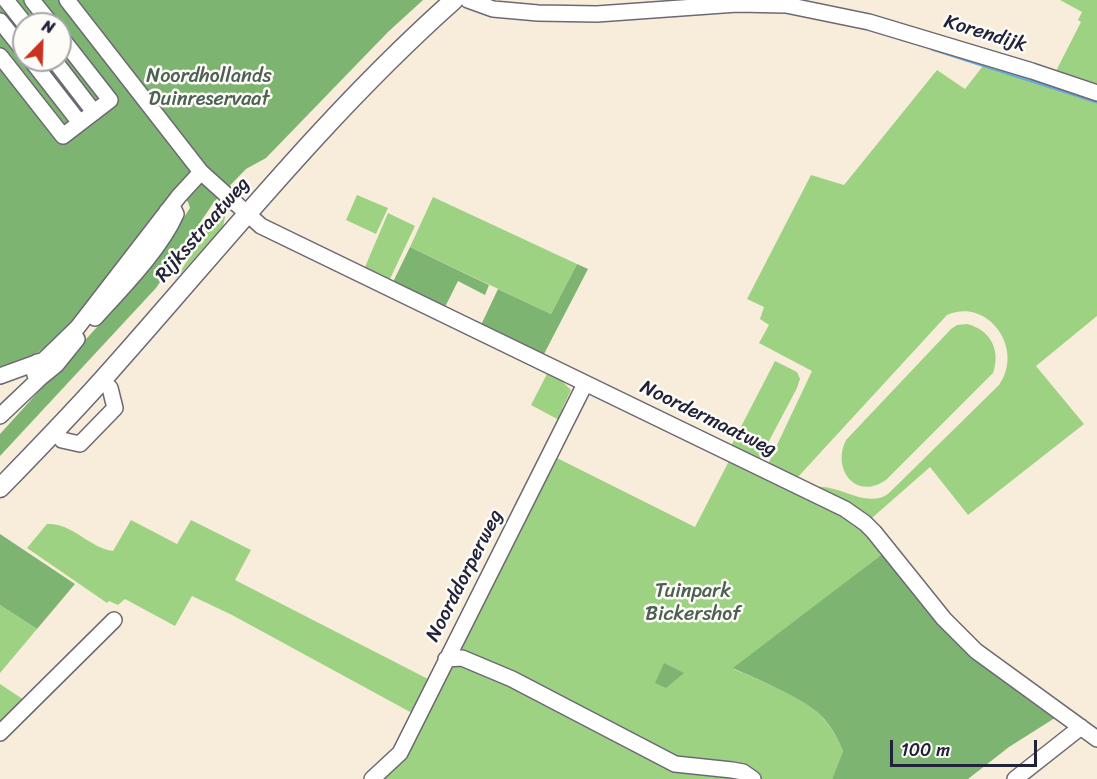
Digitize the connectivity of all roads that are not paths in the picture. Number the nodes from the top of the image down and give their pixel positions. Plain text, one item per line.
1 (6, 0) edge
2 (32, 0) edge
3 (67, 0) edge
4 (468, 0) edge
5 (449, 4) edge
6 (16, 12) edge
7 (42, 12) edge
8 (0, 21) edge
9 (12, 36) edge
10 (72, 51) edge
11 (0, 56) edge
12 (40, 72) edge
13 (63, 72) edge
14 (1097, 93) edge
15 (94, 112) junction
16 (80, 123) junction
17 (201, 172) junction
18 (246, 214) junction
19 (38, 370) junction
20 (3, 377) edge
21 (102, 380) junction
22 (585, 384) junction
23 (0, 416) edge
24 (55, 430) junction
25 (0, 488) edge
26 (114, 620) dead end
27 (446, 659) junction
28 (1081, 727) junction
29 (0, 733) edge
30 (1097, 738) edge
31 (372, 779) edge
32 (753, 779) edge
33 (1015, 779) edge

1 - 6 street
2 - 7 street
3 - 17 street, Noordermaatweg
4 - 14 street, Korendijk
5 - 18 main road, Rijksstraatweg
8 - 9 street
10 - 15 street
11 - 16 street
12 - 16 street
13 - 15 street
15 - 16 street
17 - 18 street, Noordermaatweg
17 - 19 street
18 - 21 main road, Rijksstraatweg
18 - 22 street, Noordermaatweg
19 - 20 street
19 - 23 street
21 - 24 main road, Rijksstraatweg
21 - 24 street
22 - 27 street, Noorddorperweg
22 - 28 street, Noordermaatweg
24 - 25 main road, Rijksstraatweg
26 - 29 street
27 - 31 street, Noorddorperweg
27 - 32 street
28 - 30 street, Noordermaatweg
28 - 33 street

